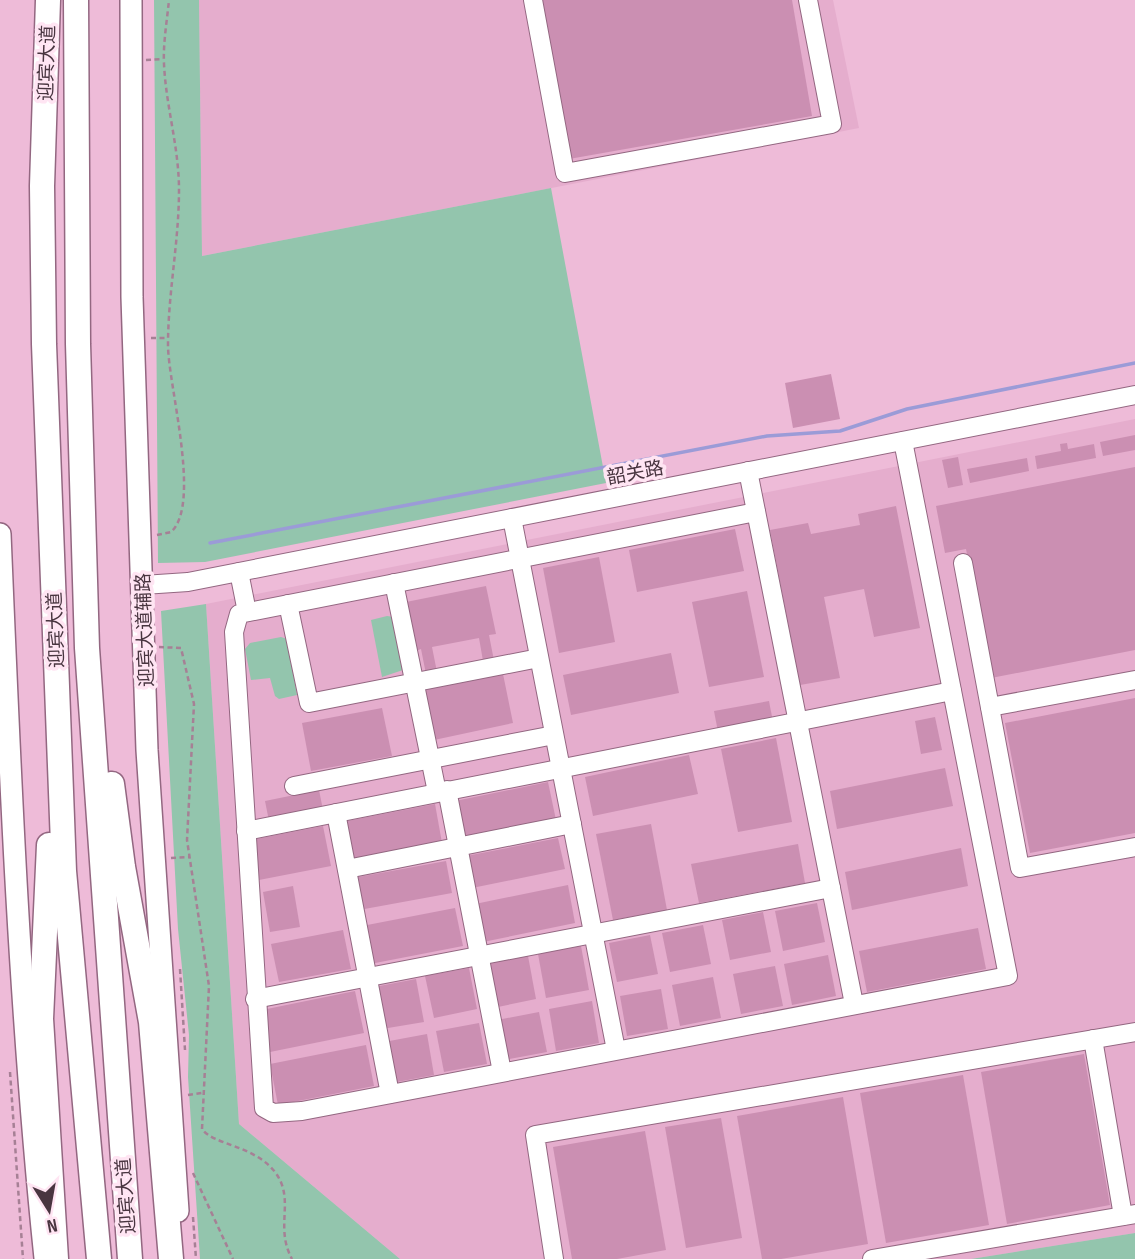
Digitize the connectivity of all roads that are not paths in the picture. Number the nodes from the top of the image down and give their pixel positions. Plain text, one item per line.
1 (33, 0) edge
2 (48, 0) edge
3 (76, 0) edge
4 (82, 0) edge
5 (131, 0) edge
6 (533, 0) edge
7 (808, 0) edge
8 (76, 58) junction
9 (42, 186) junction
10 (44, 344) junction
11 (78, 344) junction
12 (1135, 395) edge
13 (903, 441) junction
14 (748, 471) junction
15 (756, 512) junction
16 (512, 518) junction
17 (0, 534) edge
18 (520, 558) junction
19 (963, 563) dead end
20 (240, 572) junction
21 (394, 583) junction
22 (143, 585) junction
23 (288, 604) junction
24 (247, 612) junction
25 (539, 657) junction
26 (1135, 680) edge
27 (414, 683) junction
28 (952, 691) junction
29 (990, 707) junction
30 (798, 719) junction
31 (554, 735) junction
32 (430, 759) junction
33 (561, 767) junction
34 (294, 786) dead end
35 (442, 791) junction
36 (336, 813) junction
37 (572, 824) junction
38 (246, 831) junction
39 (458, 847) junction
40 (1135, 847) edge
41 (347, 869) junction
42 (831, 888) junction
43 (593, 934) junction
44 (479, 955) junction
45 (367, 977) junction
46 (255, 999) junction
47 (855, 1004) junction
48 (1135, 1032) edge
49 (1093, 1039) junction
50 (616, 1050) junction
51 (502, 1072) junction
52 (390, 1094) junction
53 (1129, 1215) edge
54 (45, 1259) edge
55 (56, 1259) edge
56 (99, 1259) edge
57 (130, 1259) edge
58 (170, 1259) edge
59 (179, 1259) edge
60 (554, 1259) edge
61 (872, 1259) edge

1 - 9 highway
2 - 9 highway, 迎宾大道
3 - 8 highway, 迎宾大道
4 - 8 highway
5 - 22 main road, 迎宾大道辅路
6 - 7 street
8 - 11 highway, 迎宾大道
9 - 10 highway, 迎宾大道
10 - 55 highway
10 - 56 highway, 迎宾大道
11 - 57 highway, 迎宾大道
11 - 58 highway
12 - 13 street, 韶关路
13 - 14 street, 韶关路
13 - 28 street
14 - 15 street
14 - 16 street, 韶关路
15 - 18 street
15 - 30 street
16 - 18 street
16 - 20 street, 韶关路
17 - 54 main road
18 - 21 street
18 - 25 street
19 - 29 street
20 - 22 street, 韶关路
20 - 24 street
21 - 23 street
21 - 27 street
22 - 59 main road, 迎宾大道辅路
23 - 24 street
23 - 27 street
24 - 38 street
25 - 27 street
25 - 31 street
26 - 29 street
27 - 32 street
28 - 30 street
28 - 47 street
29 - 40 street
30 - 33 street
30 - 42 street
31 - 32 street
31 - 33 street
32 - 34 street
32 - 35 street
33 - 35 street
33 - 37 street
35 - 36 street
35 - 39 street
36 - 38 street
36 - 41 street
37 - 39 street
37 - 43 street
38 - 46 street
39 - 41 street
39 - 44 street
41 - 45 street
42 - 43 street
42 - 47 street
43 - 44 street
43 - 50 street
44 - 45 street
44 - 51 street
45 - 46 street
45 - 52 street
46 - 52 street
47 - 50 street
48 - 49 street
49 - 53 street
49 - 60 street
50 - 51 street
51 - 52 street
53 - 61 street

